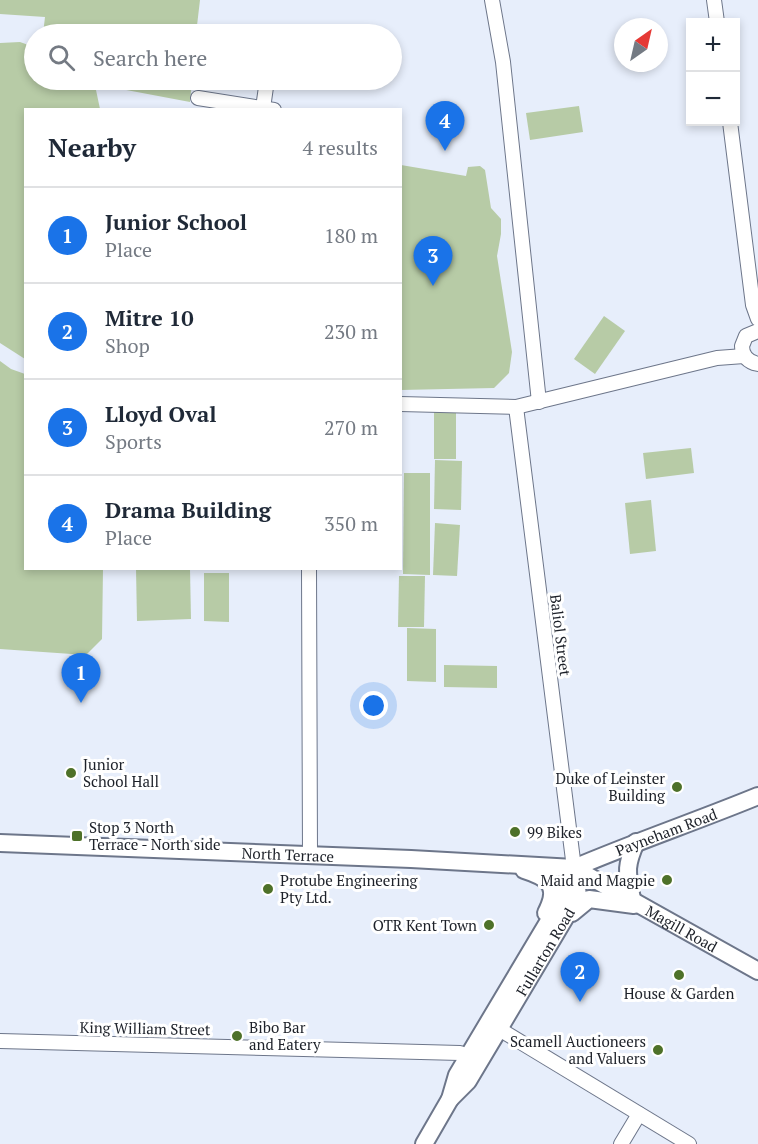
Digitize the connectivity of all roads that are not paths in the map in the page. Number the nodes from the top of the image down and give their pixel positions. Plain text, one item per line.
1 (492, 0) edge
2 (714, 0) edge
3 (716, 18) edge
4 (268, 90) edge
5 (198, 98) dead end
6 (263, 108) edge
7 (269, 108) edge
8 (731, 126) edge
9 (753, 305) junction
10 (758, 319) edge
11 (754, 332) edge
12 (749, 357) edge
13 (758, 378) edge
14 (539, 402) junction
15 (402, 404) edge
16 (516, 407) junction
17 (309, 570) edge
18 (758, 796) edge
19 (636, 842) junction
20 (0, 843) edge
21 (310, 854) junction
22 (503, 863) junction
23 (574, 868) junction
24 (632, 899) junction
25 (652, 910) junction
26 (564, 921) junction
27 (528, 955) junction
28 (758, 971) edge
29 (499, 1029) junction
30 (0, 1041) edge
31 (469, 1053) junction
32 (450, 1099) junction
33 (639, 1114) junction
34 (424, 1144) edge
35 (621, 1144) edge
36 (689, 1144) edge

1 - 14 street
2 - 3 street
4 - 7 street
5 - 6 street
8 - 9 street
9 - 10 street
9 - 11 street
11 - 12 street
12 - 13 street
12 - 14 street
14 - 16 street
15 - 16 street
16 - 23 street, Baliol Street
17 - 21 street
18 - 19 main road, Payneham Road
19 - 23 main road, Payneham Road
19 - 24 main road
20 - 21 main road, North Terrace
21 - 22 main road, North Terrace
22 - 23 main road, North Terrace
22 - 27 main road
23 - 24 main road, Magill Road
23 - 26 main road, Fullarton Road
23 - 27 main road, Fullarton Road
24 - 25 main road, Magill Road
25 - 26 main road
25 - 28 main road, Magill Road
26 - 29 main road, Fullarton Road
27 - 31 main road, Fullarton Road
29 - 31 main road
29 - 32 main road, Fullarton Road
29 - 33 street
30 - 31 street, King William Street
31 - 32 main road, Fullarton Road
32 - 34 main road, Fullarton Road
33 - 35 street
33 - 36 street

